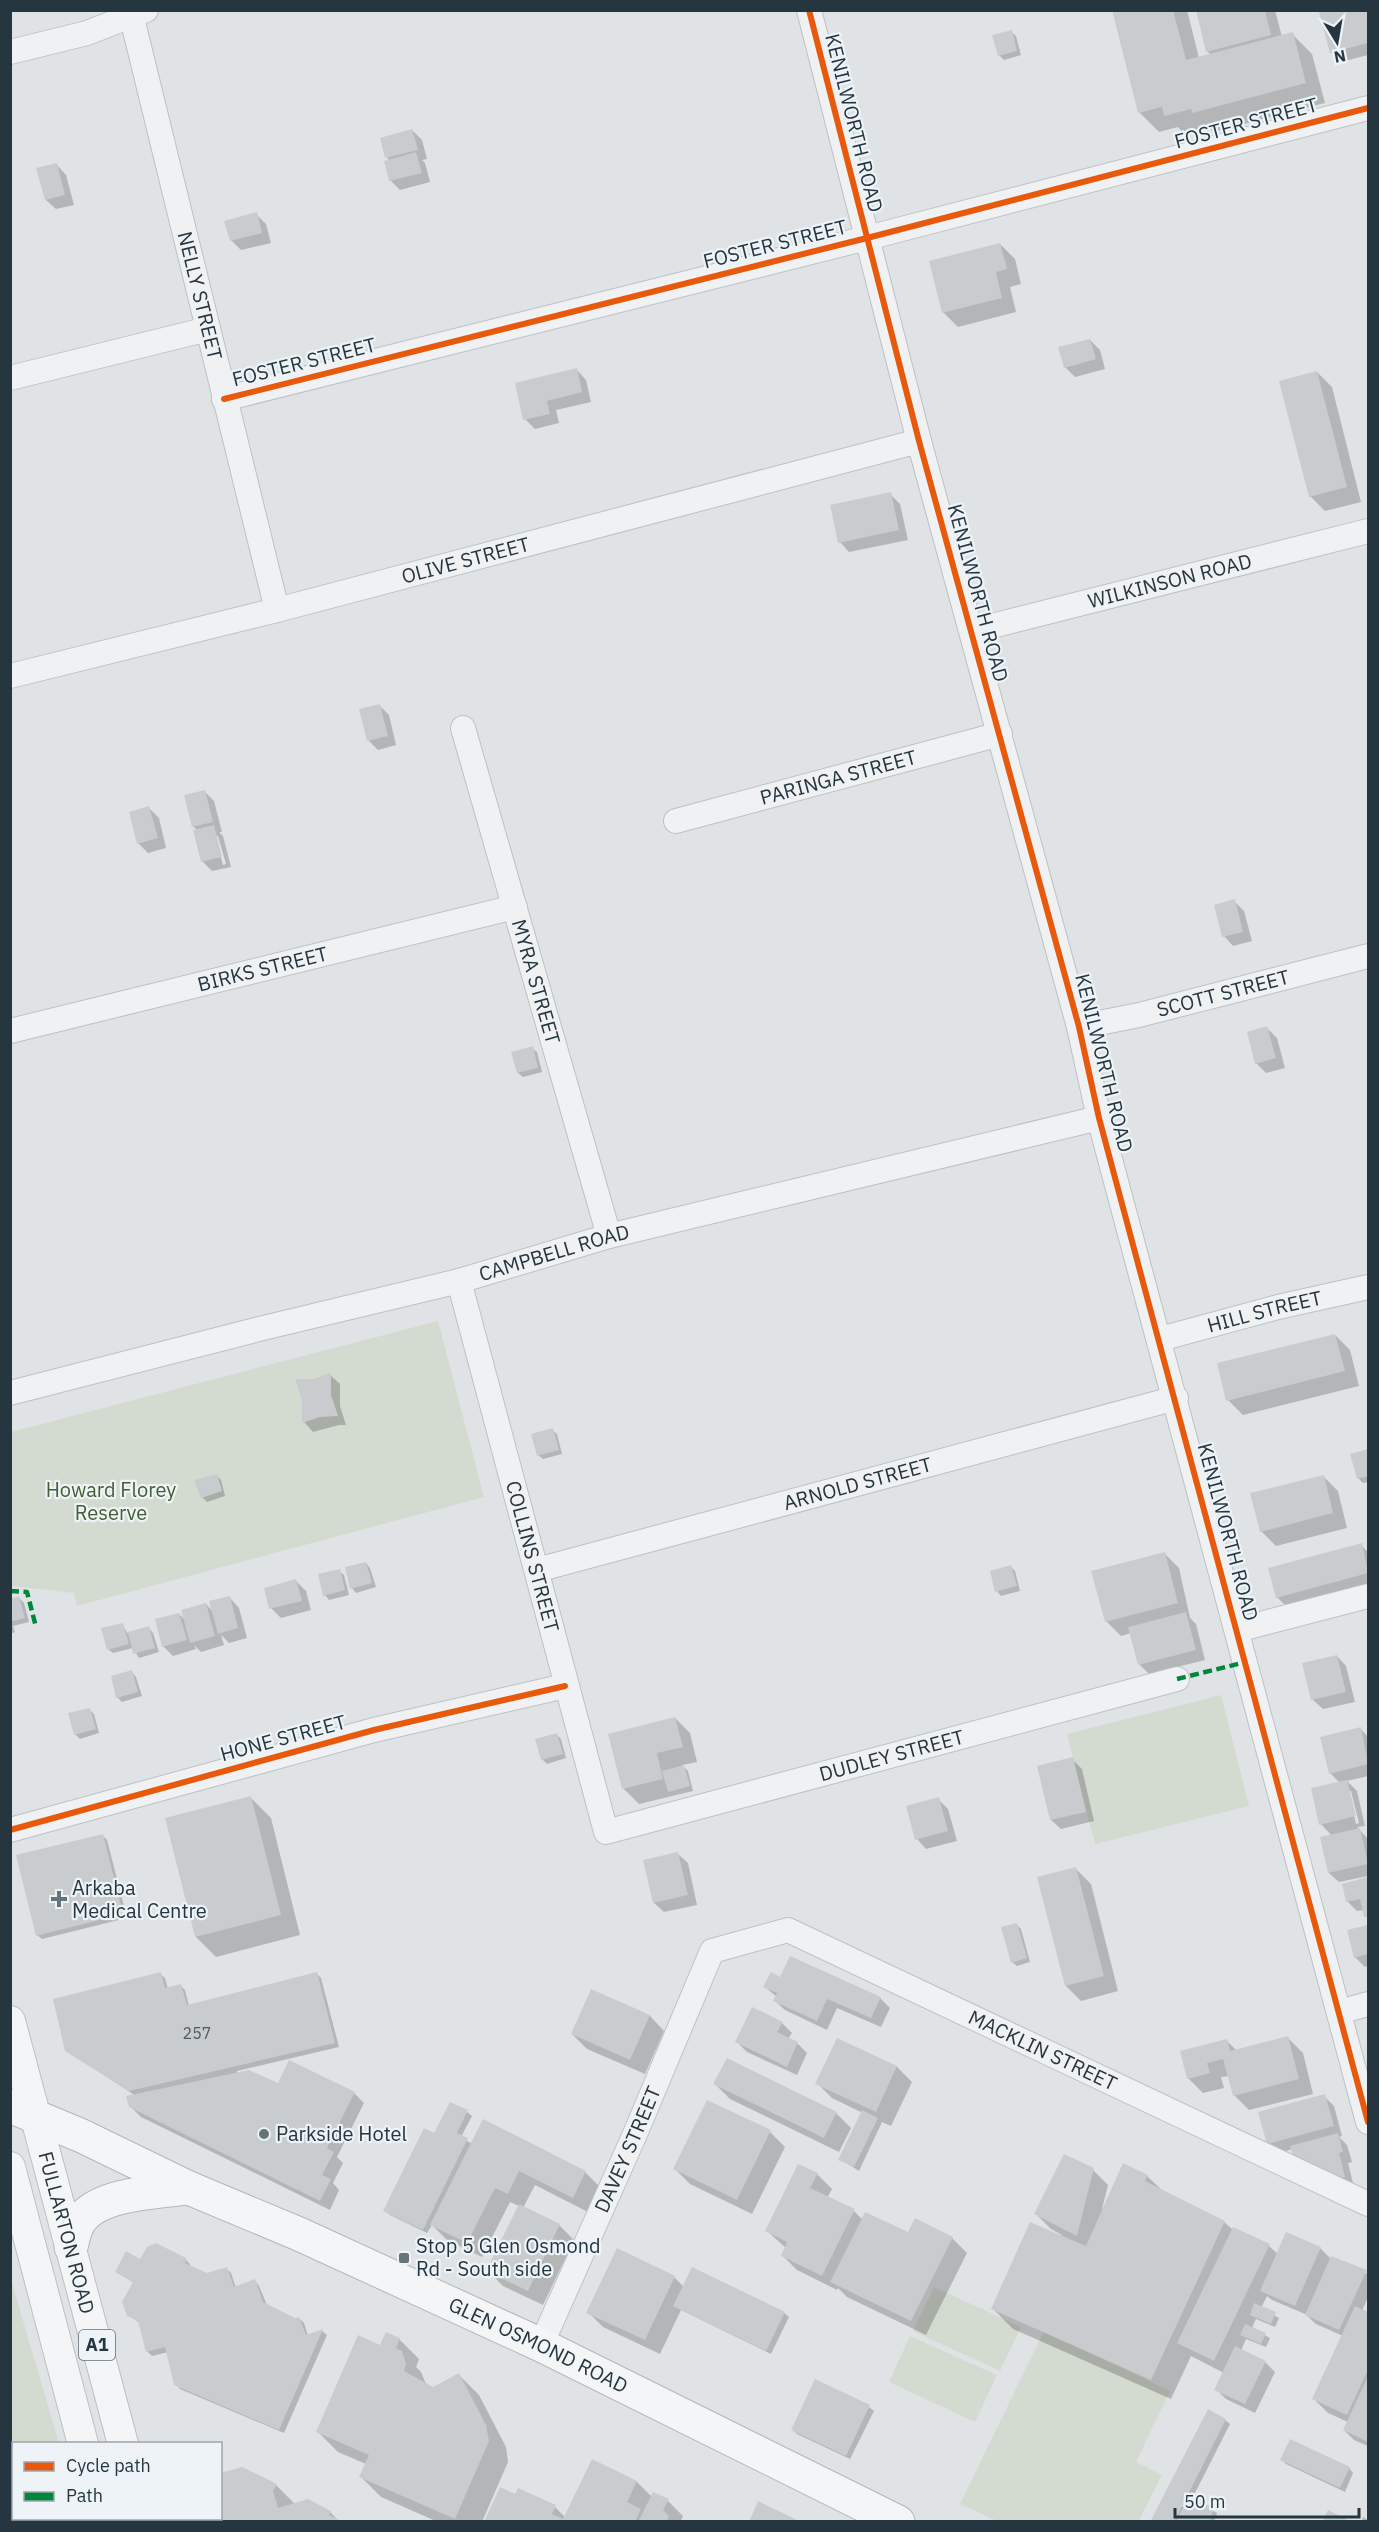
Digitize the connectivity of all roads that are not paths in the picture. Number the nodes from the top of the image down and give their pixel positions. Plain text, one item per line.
1 (809, 10) edge
2 (138, 12) edge
3 (10, 52) edge
4 (1368, 108) edge
5 (867, 238) junction
6 (208, 329) junction
7 (10, 378) edge
8 (224, 399) junction
9 (920, 441) junction
10 (1368, 531) edge
11 (277, 610) junction
12 (972, 631) junction
13 (10, 676) edge
14 (463, 728) dead end
15 (1000, 734) junction
16 (676, 821) dead end
17 (515, 907) junction
18 (1368, 956) edge
19 (1079, 1027) junction
20 (10, 1031) edge
21 (1099, 1118) junction
22 (609, 1236) junction
23 (459, 1281) junction
24 (1368, 1287) edge
25 (1160, 1339) junction
26 (10, 1393) edge
27 (1176, 1398) junction
28 (537, 1570) junction
29 (1368, 1596) edge
30 (1237, 1630) junction
31 (1177, 1679) dead end
32 (565, 1686) junction
33 (10, 1830) edge
34 (606, 1833) joint
35 (712, 1951) joint
36 (1368, 2004) edge
37 (1339, 2012) junction
38 (10, 2021) edge
39 (24, 2111) edge
40 (1368, 2122) edge
41 (10, 2167) edge
42 (189, 2188) junction
43 (1368, 2204) edge
44 (71, 2247) junction
45 (541, 2345) junction
46 (82, 2442) edge
47 (122, 2442) edge
48 (859, 2513) edge
49 (898, 2522) edge

1 - 5 street, KENILWORTH ROAD
2 - 3 street
2 - 6 street, NELLY STREET
4 - 5 street, FOSTER STREET
5 - 8 street, FOSTER STREET
5 - 9 street, KENILWORTH ROAD
6 - 7 street
6 - 8 street, NELLY STREET
8 - 11 street, NELLY STREET
9 - 11 street, OLIVE STREET
9 - 12 street, KENILWORTH ROAD
10 - 12 street, WILKINSON ROAD
11 - 13 street, OLIVE STREET
12 - 15 street, KENILWORTH ROAD
14 - 17 street, MYRA STREET
15 - 16 street, PARINGA STREET
15 - 19 street, KENILWORTH ROAD
17 - 20 street, BIRKS STREET
17 - 22 street, MYRA STREET
18 - 19 street, SCOTT STREET
19 - 21 street, KENILWORTH ROAD
21 - 22 street, CAMPBELL ROAD
21 - 25 street, KENILWORTH ROAD
22 - 23 street, CAMPBELL ROAD
23 - 26 street, CAMPBELL ROAD
23 - 28 street, COLLINS STREET
24 - 25 street, HILL STREET
25 - 27 street, KENILWORTH ROAD
27 - 28 street, ARNOLD STREET
27 - 30 street, KENILWORTH ROAD
28 - 32 street, COLLINS STREET
29 - 30 street
30 - 37 street, KENILWORTH ROAD
31 - 34 street, DUDLEY STREET
32 - 33 street, HONE STREET
32 - 34 street, COLLINS STREET
35 - 43 street, MACKLIN STREET
35 - 45 street, DAVEY STREET
36 - 37 street
37 - 40 street, KENILWORTH ROAD
38 - 39 main road, FULLARTON ROAD
39 - 42 highway, GLEN OSMOND ROAD
39 - 44 main road, FULLARTON ROAD / A1
41 - 46 main road, FULLARTON ROAD / A1
42 - 44 highway
42 - 45 highway, GLEN OSMOND ROAD
44 - 47 main road, FULLARTON ROAD / A1
45 - 48 highway, GLEN OSMOND ROAD
48 - 49 highway, GLEN OSMOND ROAD

